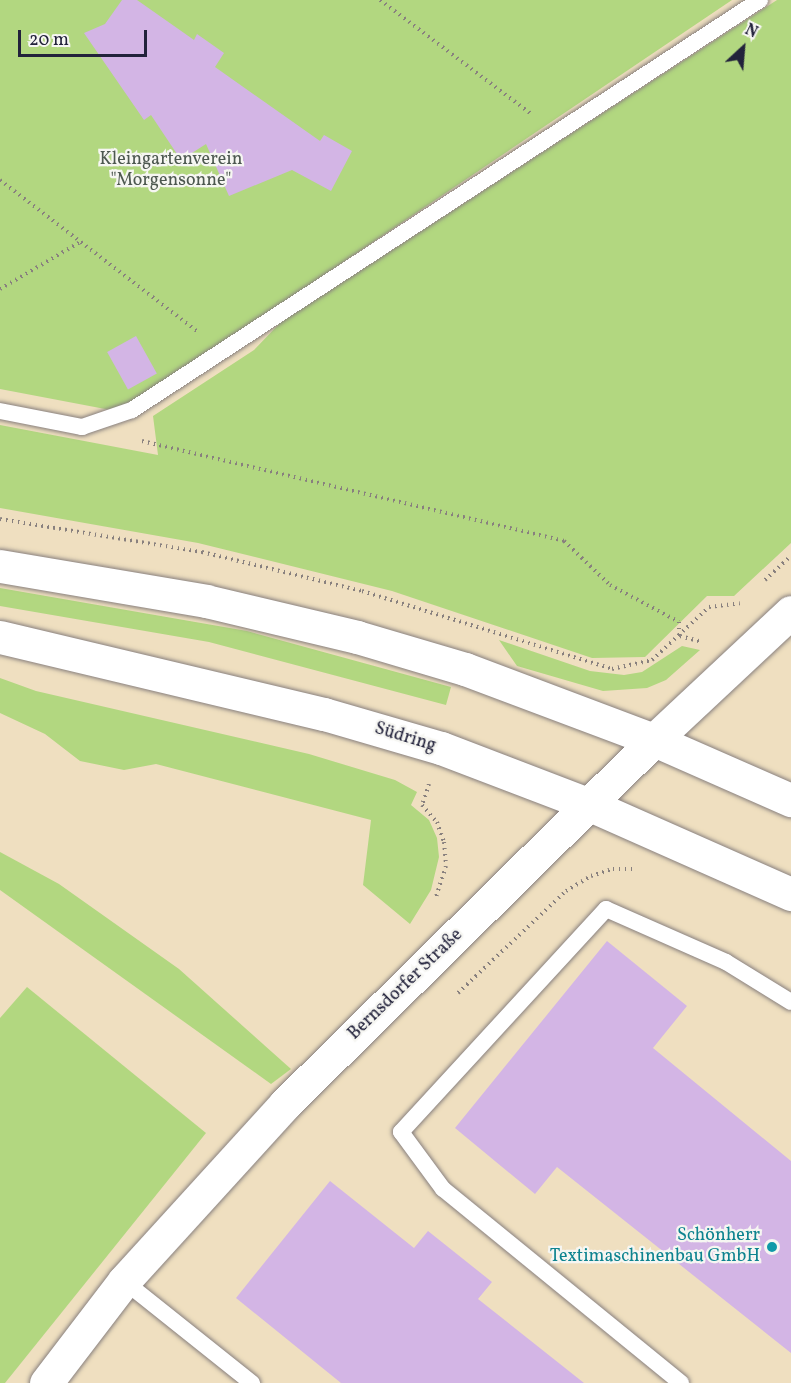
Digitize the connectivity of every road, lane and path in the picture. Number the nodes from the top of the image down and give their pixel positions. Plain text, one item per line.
1 (380, 0) edge
2 (760, 0) edge
3 (524, 123) dead end
4 (0, 180) edge
5 (80, 242) junction
6 (0, 289) edge
7 (200, 333) dead end
8 (0, 411) edge
9 (140, 440) dead end
10 (791, 556) edge
11 (0, 566) edge
12 (760, 584) dead end
13 (744, 598) dead end
14 (791, 612) edge
15 (480, 626) dead end
16 (0, 637) edge
17 (465, 669) junction
18 (654, 740) junction
19 (441, 748) junction
20 (791, 800) edge
21 (590, 805) junction
22 (791, 894) edge
23 (434, 900) dead end
24 (791, 1002) edge
25 (123, 1281) junction
26 (46, 1383) edge
27 (252, 1383) edge
28 (681, 1383) edge

1 - 3 path
2 - 8 lane
4 - 5 path
5 - 6 path
5 - 7 path
9 - 13 path
10 - 12 path
11 - 17 main road
14 - 18 main road, Bernsdorfer Straße
15 - 17 path
16 - 19 main road, Südring
17 - 18 main road
18 - 20 main road
18 - 21 main road, Bernsdorfer Straße
19 - 21 main road, Südring
19 - 23 path
21 - 22 main road, Südring
21 - 25 main road, Bernsdorfer Straße
24 - 28 lane
25 - 26 main road, Bernsdorfer Straße
25 - 27 lane

